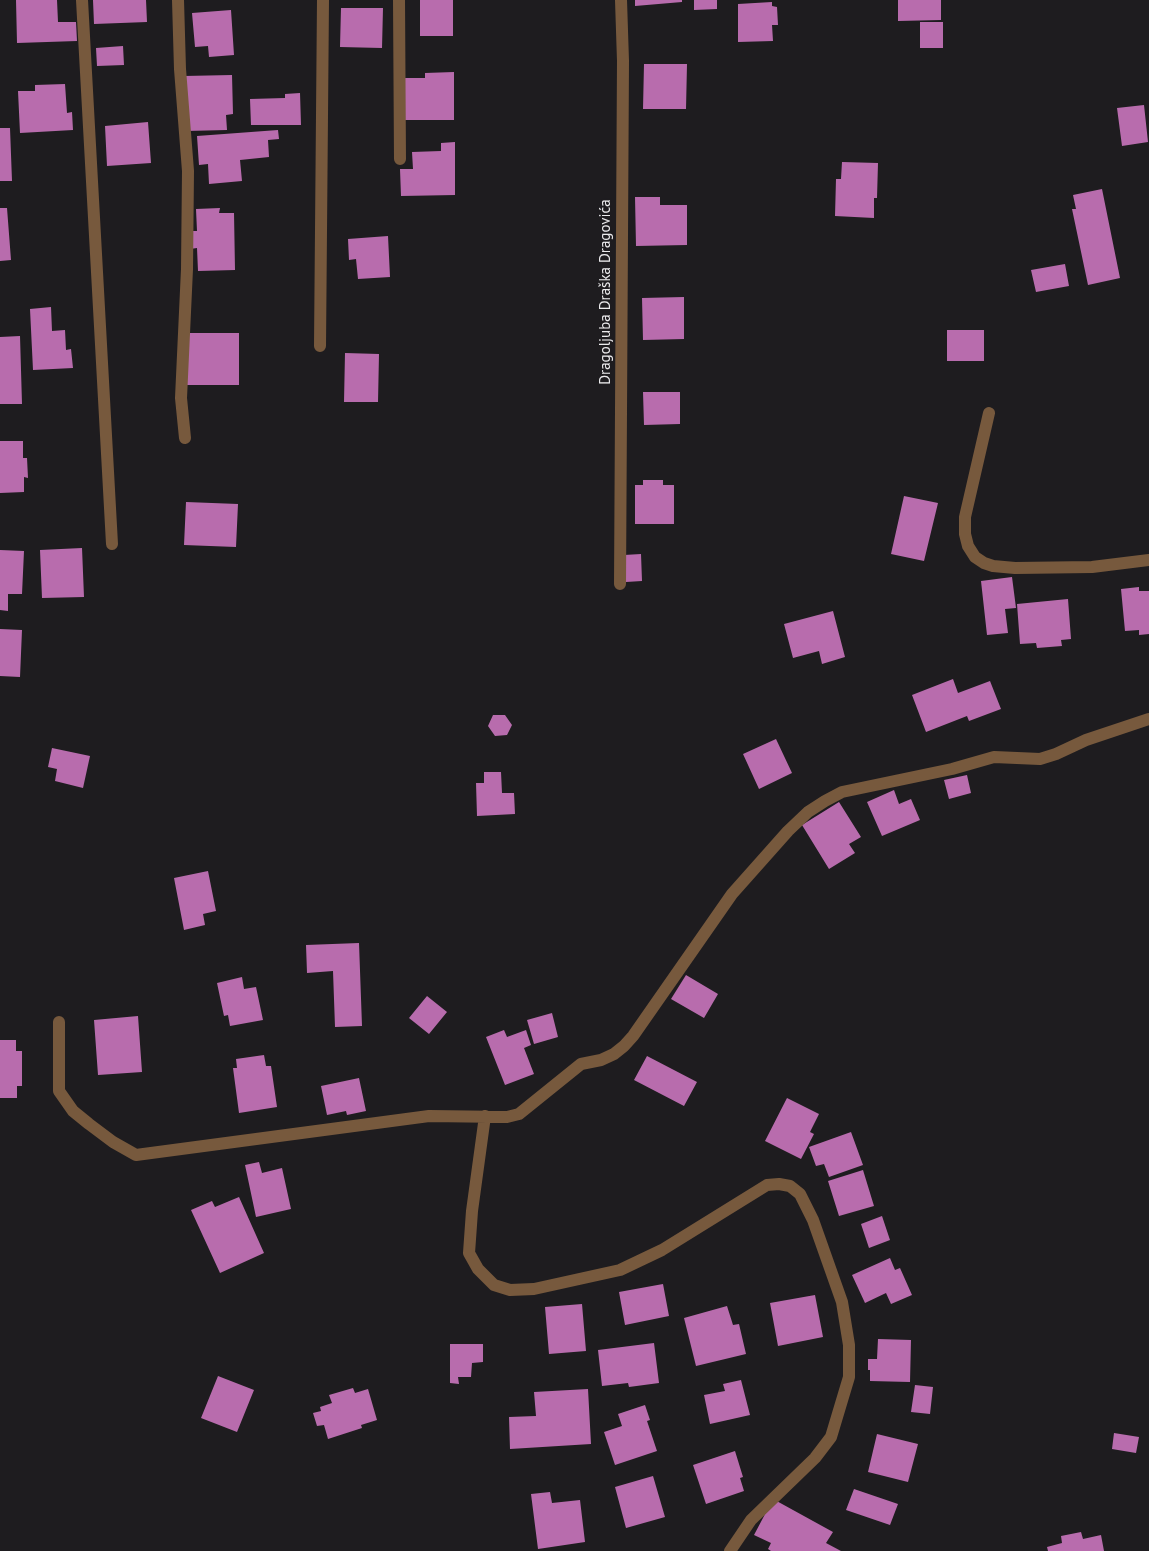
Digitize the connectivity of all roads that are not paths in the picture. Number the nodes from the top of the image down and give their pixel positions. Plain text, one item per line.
1 (82, 0) edge
2 (178, 0) edge
3 (323, 0) edge
4 (399, 0) edge
5 (621, 0) edge
6 (400, 159) dead end
7 (320, 346) dead end
8 (989, 413) dead end
9 (185, 438) dead end
10 (112, 544) dead end
11 (1149, 560) edge
12 (620, 584) dead end
13 (1149, 719) edge
14 (59, 1022) dead end
15 (486, 1116) junction
16 (730, 1551) edge

1 - 10 street
2 - 9 street
3 - 7 street
4 - 6 street
5 - 12 street, Dragoljuba Draška Dragovića
8 - 11 street
13 - 15 street
14 - 15 street
15 - 16 street

